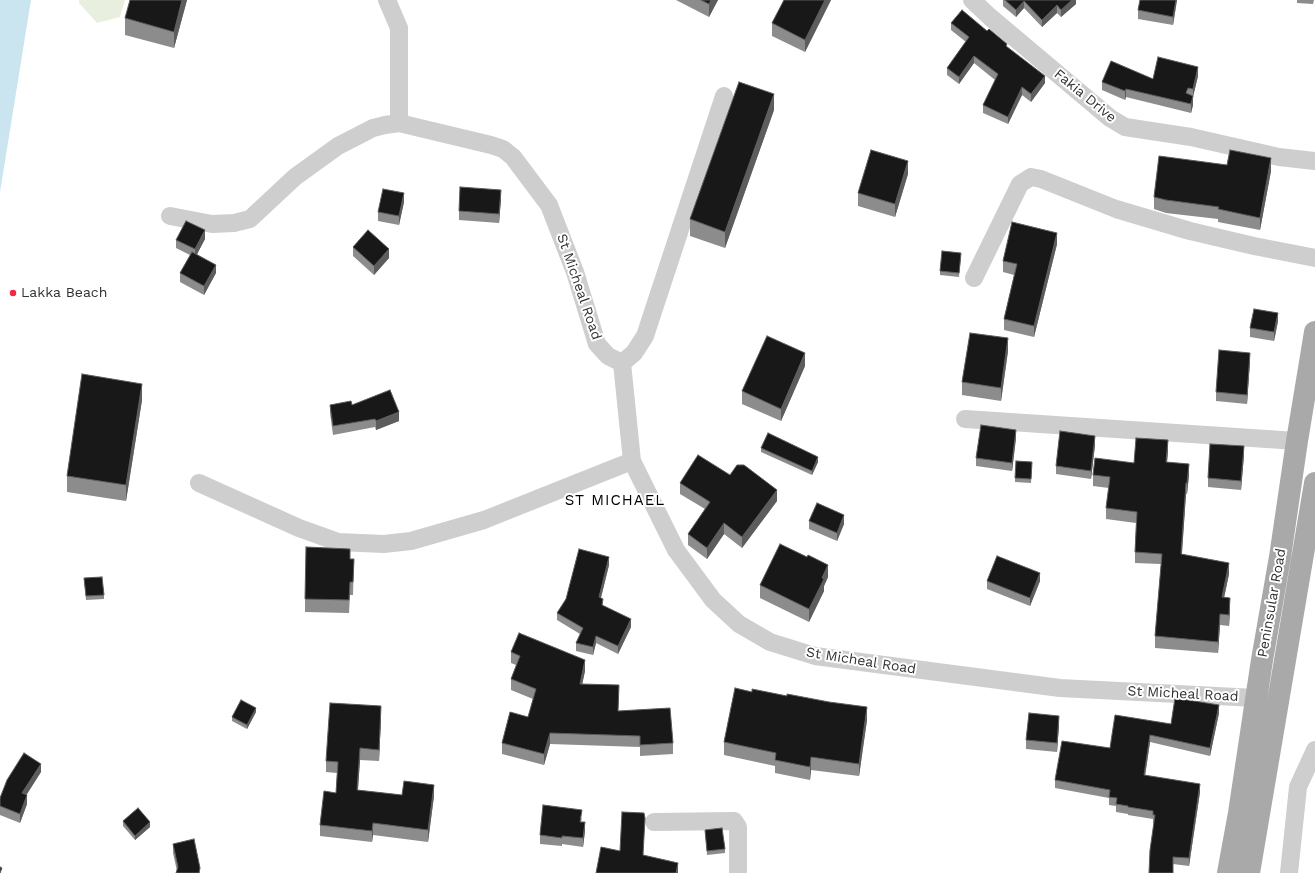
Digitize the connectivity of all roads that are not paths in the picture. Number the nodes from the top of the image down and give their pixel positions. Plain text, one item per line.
1 (387, 0) edge
2 (972, 0) edge
3 (724, 96) dead end
4 (399, 123) junction
5 (1315, 161) edge
6 (170, 216) dead end
7 (1315, 258) edge
8 (974, 278) dead end
9 (1315, 332) edge
10 (622, 363) junction
11 (965, 419) dead end
12 (1296, 441) junction
13 (632, 461) junction
14 (199, 483) dead end
15 (1315, 483) edge
16 (1256, 698) junction
17 (1315, 750) edge
18 (654, 822) dead end
19 (738, 873) edge
20 (1228, 873) edge
21 (1249, 873) edge
22 (1289, 873) edge

1 - 4 street
2 - 5 street, Fakia Drive
3 - 10 street
4 - 6 street, St Micheal Road
4 - 10 street, St Micheal Road
7 - 8 street
9 - 12 main road, Peninsular Road
10 - 13 street, St Micheal Road
11 - 12 street
12 - 16 main road, Peninsular Road
13 - 14 street
13 - 16 street, St Micheal Road
15 - 21 main road, Peninsular Road
16 - 20 main road, Peninsular Road
17 - 22 street
18 - 19 street

